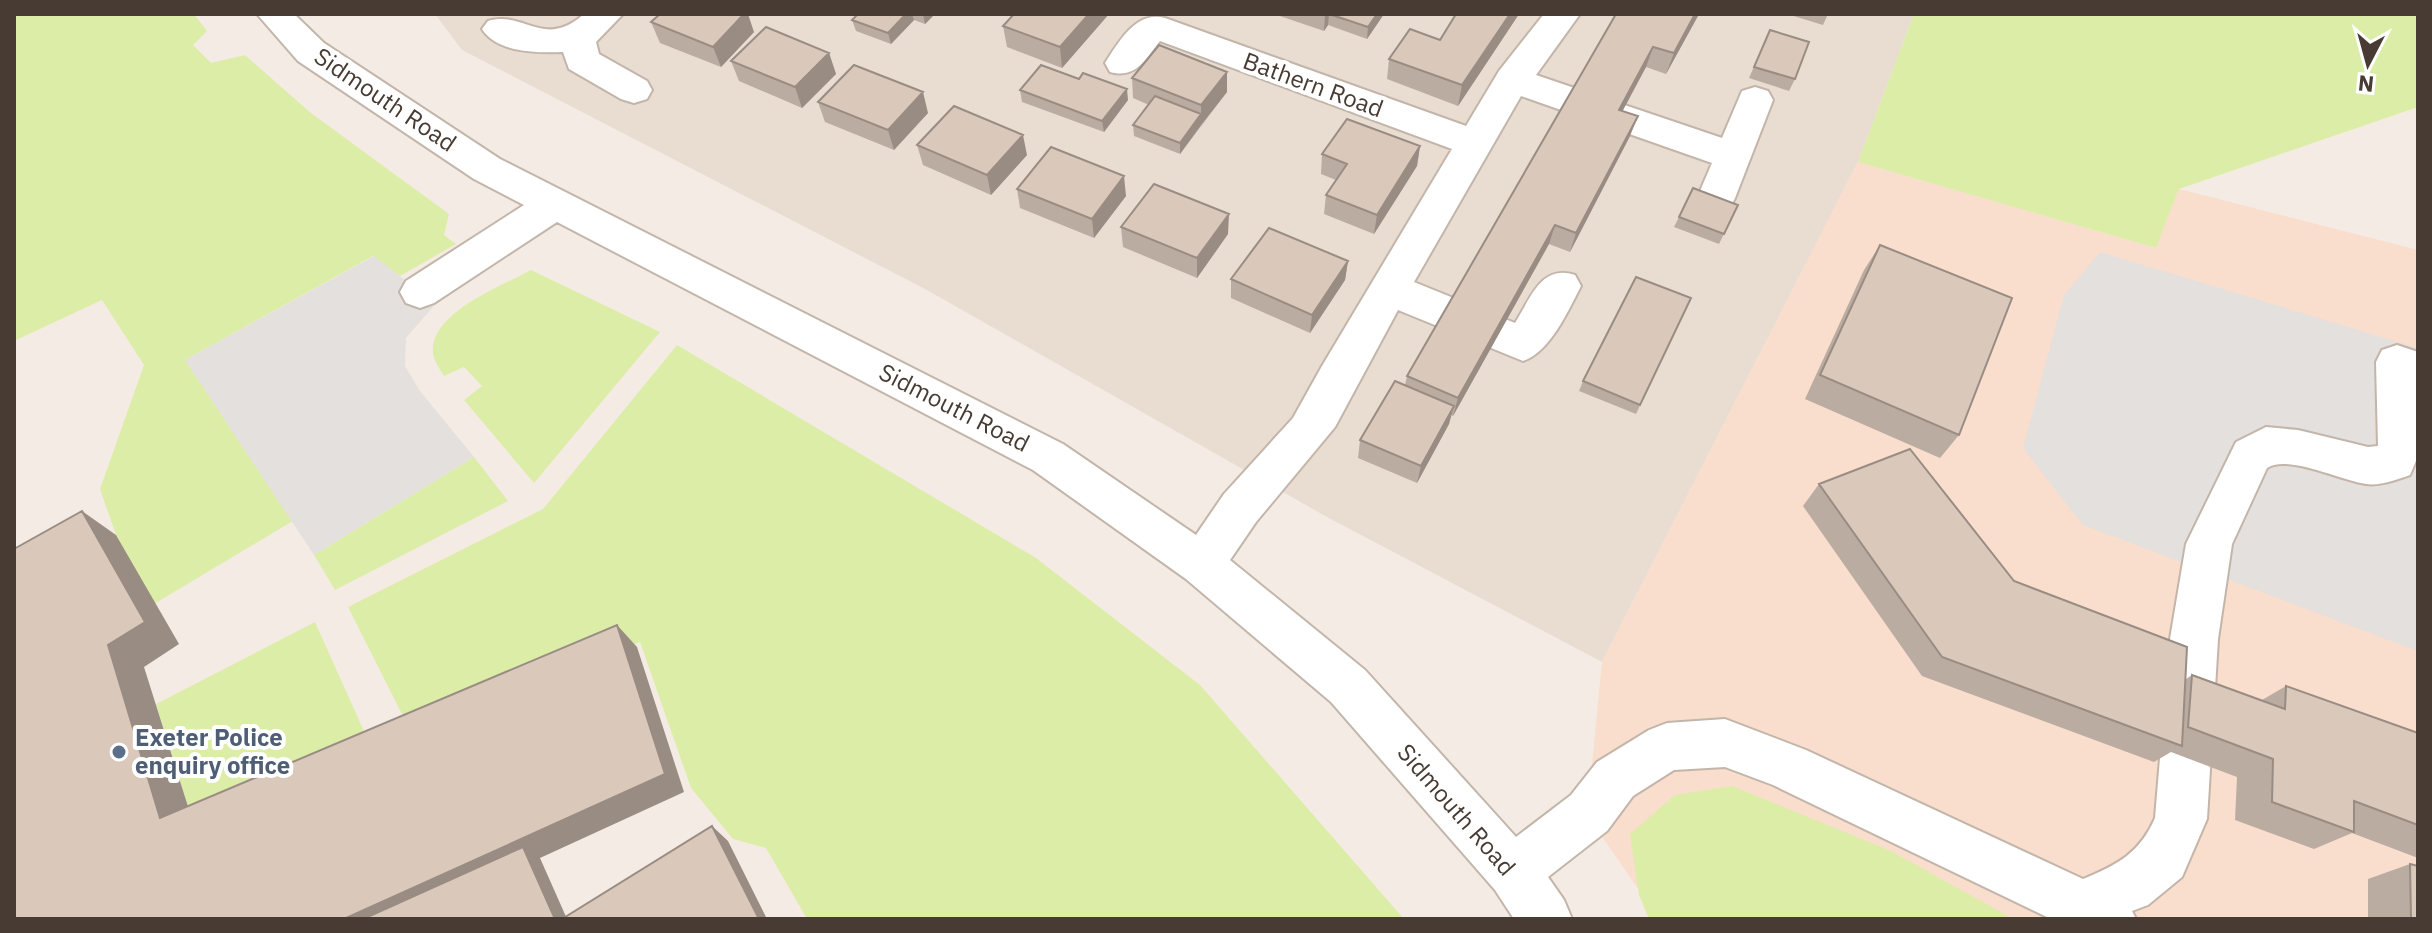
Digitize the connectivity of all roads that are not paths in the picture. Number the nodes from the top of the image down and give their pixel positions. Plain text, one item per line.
1 (274, 14) edge
2 (606, 14) edge
3 (1563, 14) edge
4 (1157, 20) edge
5 (500, 29) dead end
6 (578, 39) junction
7 (1123, 63) dead end
8 (1512, 80) junction
9 (634, 90) dead end
10 (1755, 100) dead end
11 (1474, 143) junction
12 (1734, 156) junction
13 (1716, 198) edge
14 (556, 204) junction
15 (1561, 286) dead end
16 (1390, 289) junction
17 (420, 292) dead end
18 (2418, 369) edge
19 (1202, 565) junction
20 (1513, 872) junction
21 (2097, 913) edge
22 (1545, 919) edge

1 - 14 street, Sidmouth Road
2 - 6 street
3 - 8 street
4 - 7 street, Bathern Road
4 - 11 street, Bathern Road
5 - 6 street
6 - 9 street
8 - 11 street
8 - 12 street
10 - 12 street
11 - 16 street
12 - 13 street
14 - 17 street
14 - 19 street, Sidmouth Road
15 - 16 street
16 - 19 street
18 - 21 street
19 - 20 street, Sidmouth Road
20 - 21 street
20 - 22 street, Sidmouth Road

